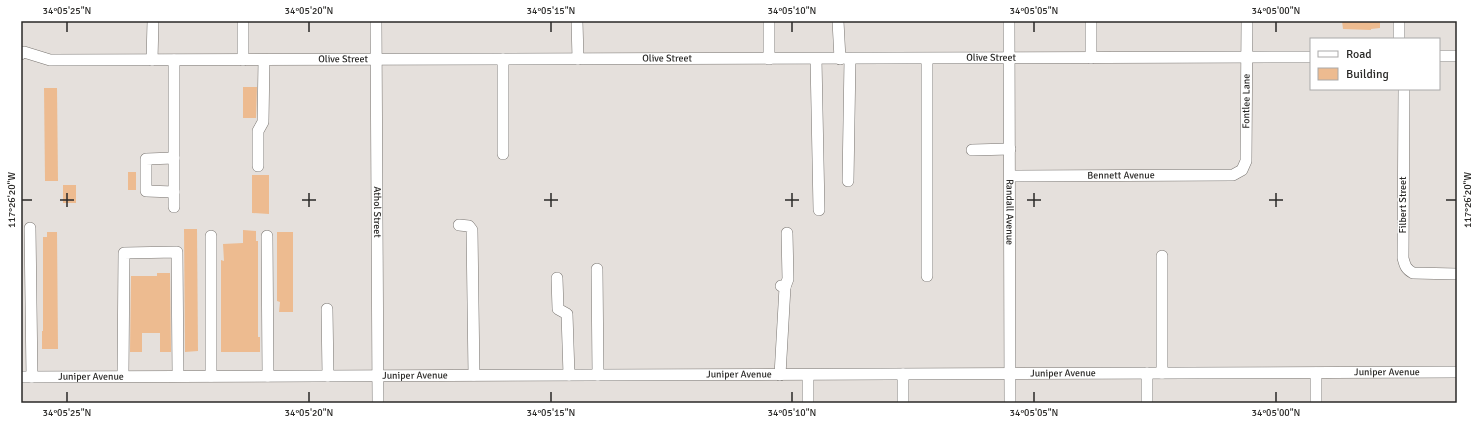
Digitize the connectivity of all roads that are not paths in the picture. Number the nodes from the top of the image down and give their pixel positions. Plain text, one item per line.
1 (153, 21) edge
2 (243, 21) edge
3 (376, 21) edge
4 (577, 21) edge
5 (769, 21) edge
6 (838, 21) edge
7 (1009, 21) edge
8 (1091, 21) edge
9 (1247, 21) edge
10 (1399, 21) edge
11 (1399, 38) edge
12 (22, 53) edge
13 (1440, 56) edge
14 (1457, 56) edge
15 (1246, 57) junction
16 (1310, 57) edge
17 (1091, 58) junction
18 (503, 59) junction
19 (578, 59) junction
20 (769, 59) junction
21 (816, 59) junction
22 (845, 59) junction
23 (927, 59) junction
24 (1009, 59) junction
25 (152, 60) junction
26 (174, 60) junction
27 (243, 60) junction
28 (264, 60) junction
29 (377, 60) junction
30 (1404, 90) edge
31 (1010, 149) junction
32 (972, 150) dead end
33 (503, 154) dead end
34 (174, 158) junction
35 (258, 166) dead end
36 (1233, 175) joint
37 (1010, 176) junction
38 (848, 181) dead end
39 (174, 192) junction
40 (174, 207) dead end
41 (820, 210) dead end
42 (458, 225) dead end
43 (30, 228) dead end
44 (788, 233) dead end
45 (211, 236) dead end
46 (267, 236) dead end
47 (1162, 256) dead end
48 (597, 269) dead end
49 (1457, 274) edge
50 (927, 276) dead end
51 (557, 278) dead end
52 (327, 309) dead end
53 (1457, 372) edge
54 (1147, 373) junction
55 (1162, 373) junction
56 (1316, 373) junction
57 (780, 374) junction
58 (808, 374) junction
59 (903, 374) junction
60 (1010, 374) junction
61 (474, 375) junction
62 (569, 375) junction
63 (598, 375) junction
64 (123, 376) junction
65 (178, 376) junction
66 (211, 376) junction
67 (268, 376) junction
68 (328, 376) junction
69 (378, 376) junction
70 (26, 377) edge
71 (378, 403) edge
72 (808, 403) edge
73 (903, 403) edge
74 (1010, 403) edge
75 (1147, 403) edge
76 (1316, 403) edge

1 - 25 street
2 - 27 street
3 - 29 street, Athol Street
4 - 19 street
5 - 20 street
6 - 22 street
7 - 24 street, Randall Avenue
8 - 17 street
9 - 15 street, Fontlee Lane
10 - 11 street
12 - 25 street, Olive Street
13 - 14 street
15 - 16 street, Olive Street
15 - 17 street, Olive Street
15 - 36 street, Fontlee Lane
17 - 24 street, Olive Street
18 - 19 street, Olive Street
18 - 29 street, Olive Street
18 - 33 street
19 - 20 street, Olive Street
20 - 21 street, Olive Street
21 - 22 street, Olive Street
21 - 41 street
22 - 23 street, Olive Street
22 - 38 street
23 - 24 street, Olive Street
23 - 50 street
24 - 31 street, Randall Avenue
25 - 26 street, Olive Street
26 - 27 street, Olive Street
26 - 34 street
27 - 28 street, Olive Street
28 - 29 street, Olive Street
28 - 35 street
29 - 69 street, Athol Street
30 - 49 street, Filbert Street
31 - 32 street
31 - 37 street, Randall Avenue
34 - 39 street
34 - 39 street
36 - 37 street, Bennett Avenue
37 - 60 street, Randall Avenue
39 - 40 street
42 - 61 street
43 - 70 street
44 - 57 street
45 - 66 street
46 - 67 street
47 - 55 street
48 - 63 street
51 - 62 street
52 - 68 street
53 - 56 street, Juniper Avenue
54 - 55 street, Juniper Avenue
54 - 60 street, Juniper Avenue
54 - 75 street
55 - 56 street, Juniper Avenue
56 - 76 street
57 - 58 street, Juniper Avenue
57 - 63 street, Juniper Avenue
58 - 59 street, Juniper Avenue
58 - 72 street
59 - 60 street, Juniper Avenue
59 - 73 street
60 - 74 street, Randall Avenue
61 - 62 street, Juniper Avenue
61 - 69 street, Juniper Avenue
62 - 63 street, Juniper Avenue
64 - 65 street, Juniper Avenue
64 - 65 street
64 - 70 street, Juniper Avenue
65 - 66 street, Juniper Avenue
66 - 67 street, Juniper Avenue
67 - 68 street, Juniper Avenue
68 - 69 street, Juniper Avenue
69 - 71 street, Athol Street

